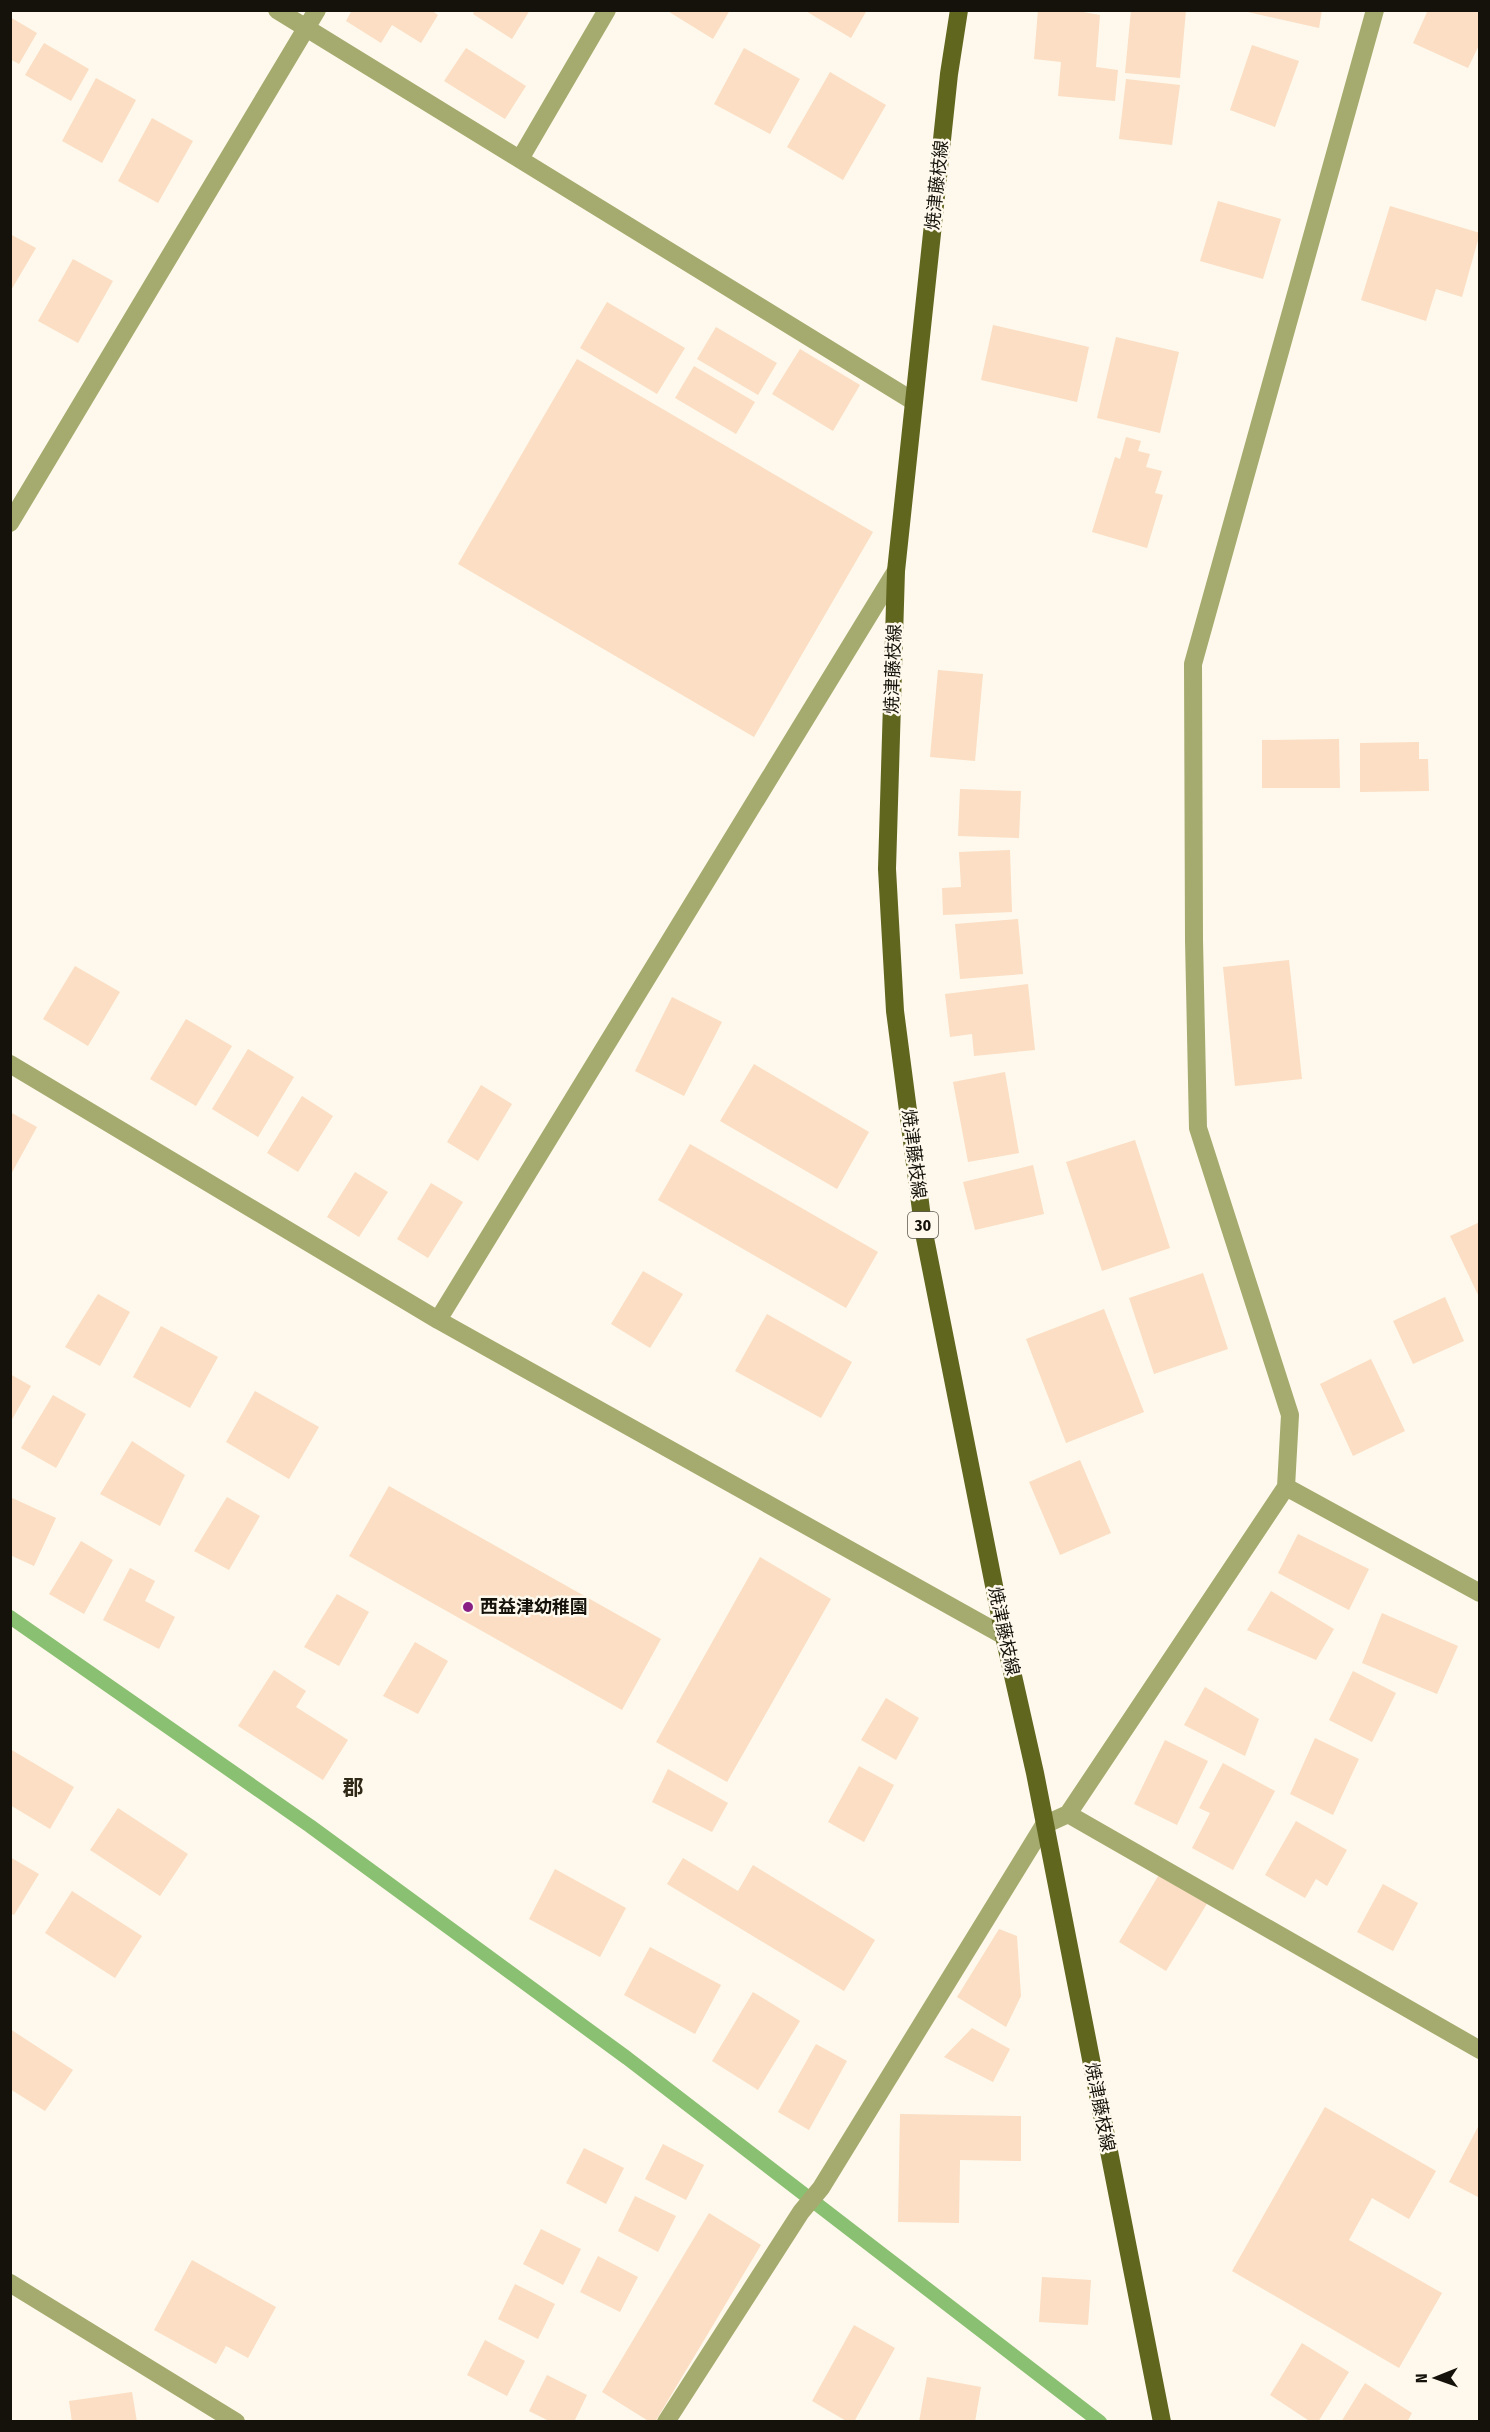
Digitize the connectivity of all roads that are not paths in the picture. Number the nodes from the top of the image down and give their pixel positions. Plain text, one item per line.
1 (277, 10) edge
2 (317, 10) edge
3 (606, 10) edge
4 (959, 10) edge
5 (1375, 10) edge
6 (306, 27) junction
7 (519, 159) junction
8 (914, 401) junction
9 (10, 523) edge
10 (896, 571) junction
11 (10, 1064) edge
12 (438, 1320) junction
13 (1286, 1487) junction
14 (1479, 1593) edge
15 (1004, 1636) junction
16 (1068, 1814) junction
17 (1044, 1825) junction
18 (1479, 2050) edge
19 (10, 2283) edge
20 (236, 2421) edge
21 (666, 2421) edge
22 (1162, 2421) edge

1 - 6 street
2 - 6 street
3 - 7 street
4 - 8 main road, 焼津藤枝線 / 30
5 - 13 street
6 - 7 street
6 - 9 street
7 - 8 street
8 - 10 main road, 焼津藤枝線 / 30
10 - 12 street
10 - 15 main road, 焼津藤枝線 / 30
11 - 12 street
12 - 15 street
13 - 14 street
13 - 16 street
15 - 17 main road, 焼津藤枝線 / 30
16 - 17 street
16 - 18 street
17 - 21 street
17 - 22 main road, 焼津藤枝線 / 30
19 - 20 street

